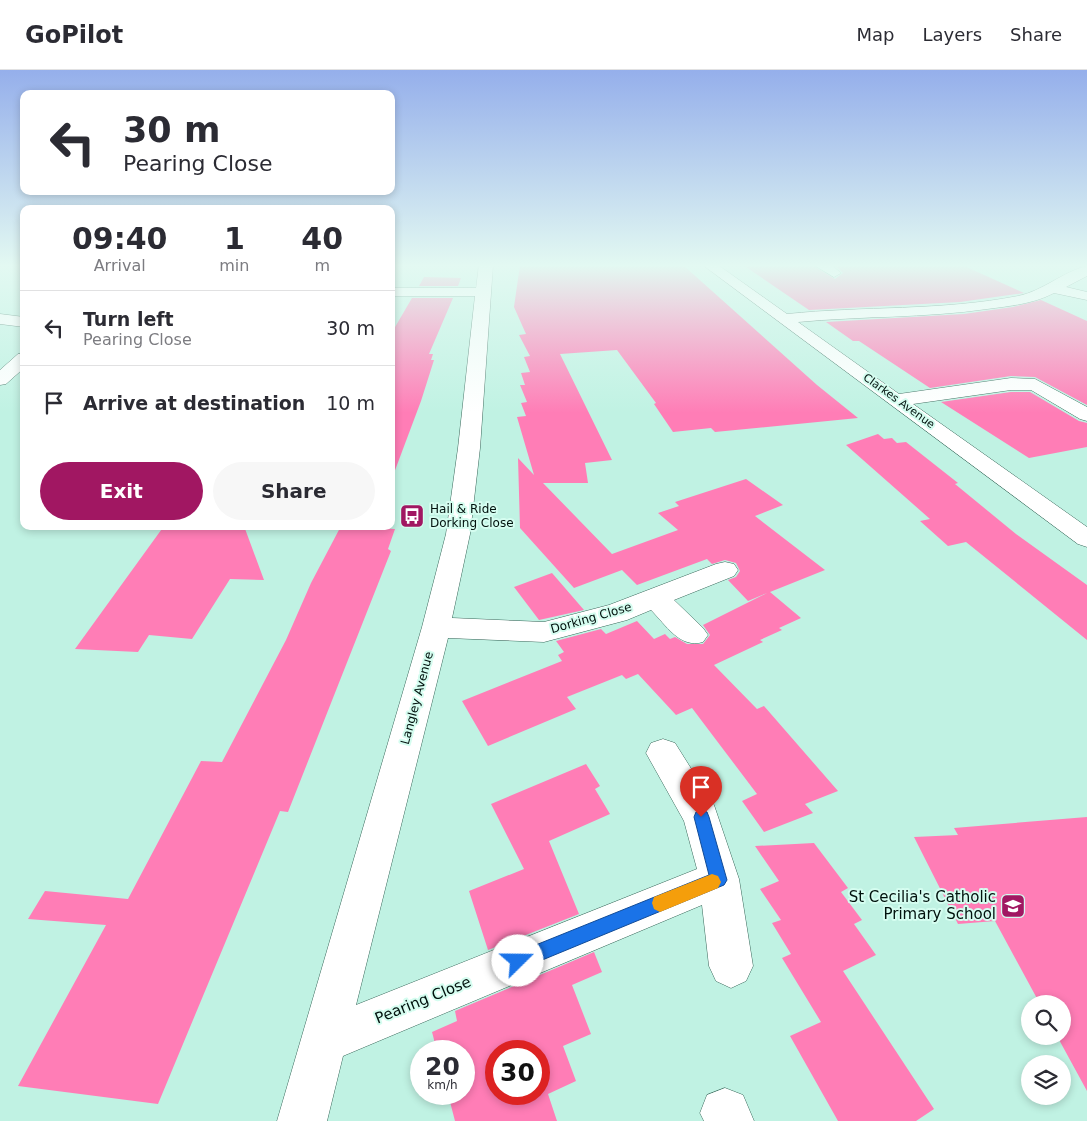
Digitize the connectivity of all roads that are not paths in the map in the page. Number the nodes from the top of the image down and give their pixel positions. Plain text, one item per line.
1 (480, 314) edge
2 (777, 314) edge
3 (840, 314) edge
4 (0, 319) edge
5 (784, 319) junction
6 (20, 322) edge
7 (20, 362) edge
8 (0, 380) edge
9 (898, 400) junction
10 (1087, 416) edge
11 (1087, 539) edge
12 (725, 570) dead end
13 (655, 598) junction
14 (436, 627) junction
15 (693, 635) dead end
16 (663, 753) dead end
17 (718, 880) junction
18 (732, 966) dead end
19 (322, 1042) junction
20 (302, 1121) edge

1 - 14 street, Langley Avenue
2 - 5 street, Clarkes Avenue
3 - 5 street
4 - 6 street
5 - 9 street, Clarkes Avenue
7 - 8 street
9 - 10 street
9 - 11 street, Clarkes Avenue
12 - 13 street, Dorking Close
13 - 14 street, Dorking Close
13 - 15 street
14 - 19 street, Langley Avenue
16 - 17 street
17 - 18 street
17 - 19 street, Pearing Close
19 - 20 street, Langley Avenue

